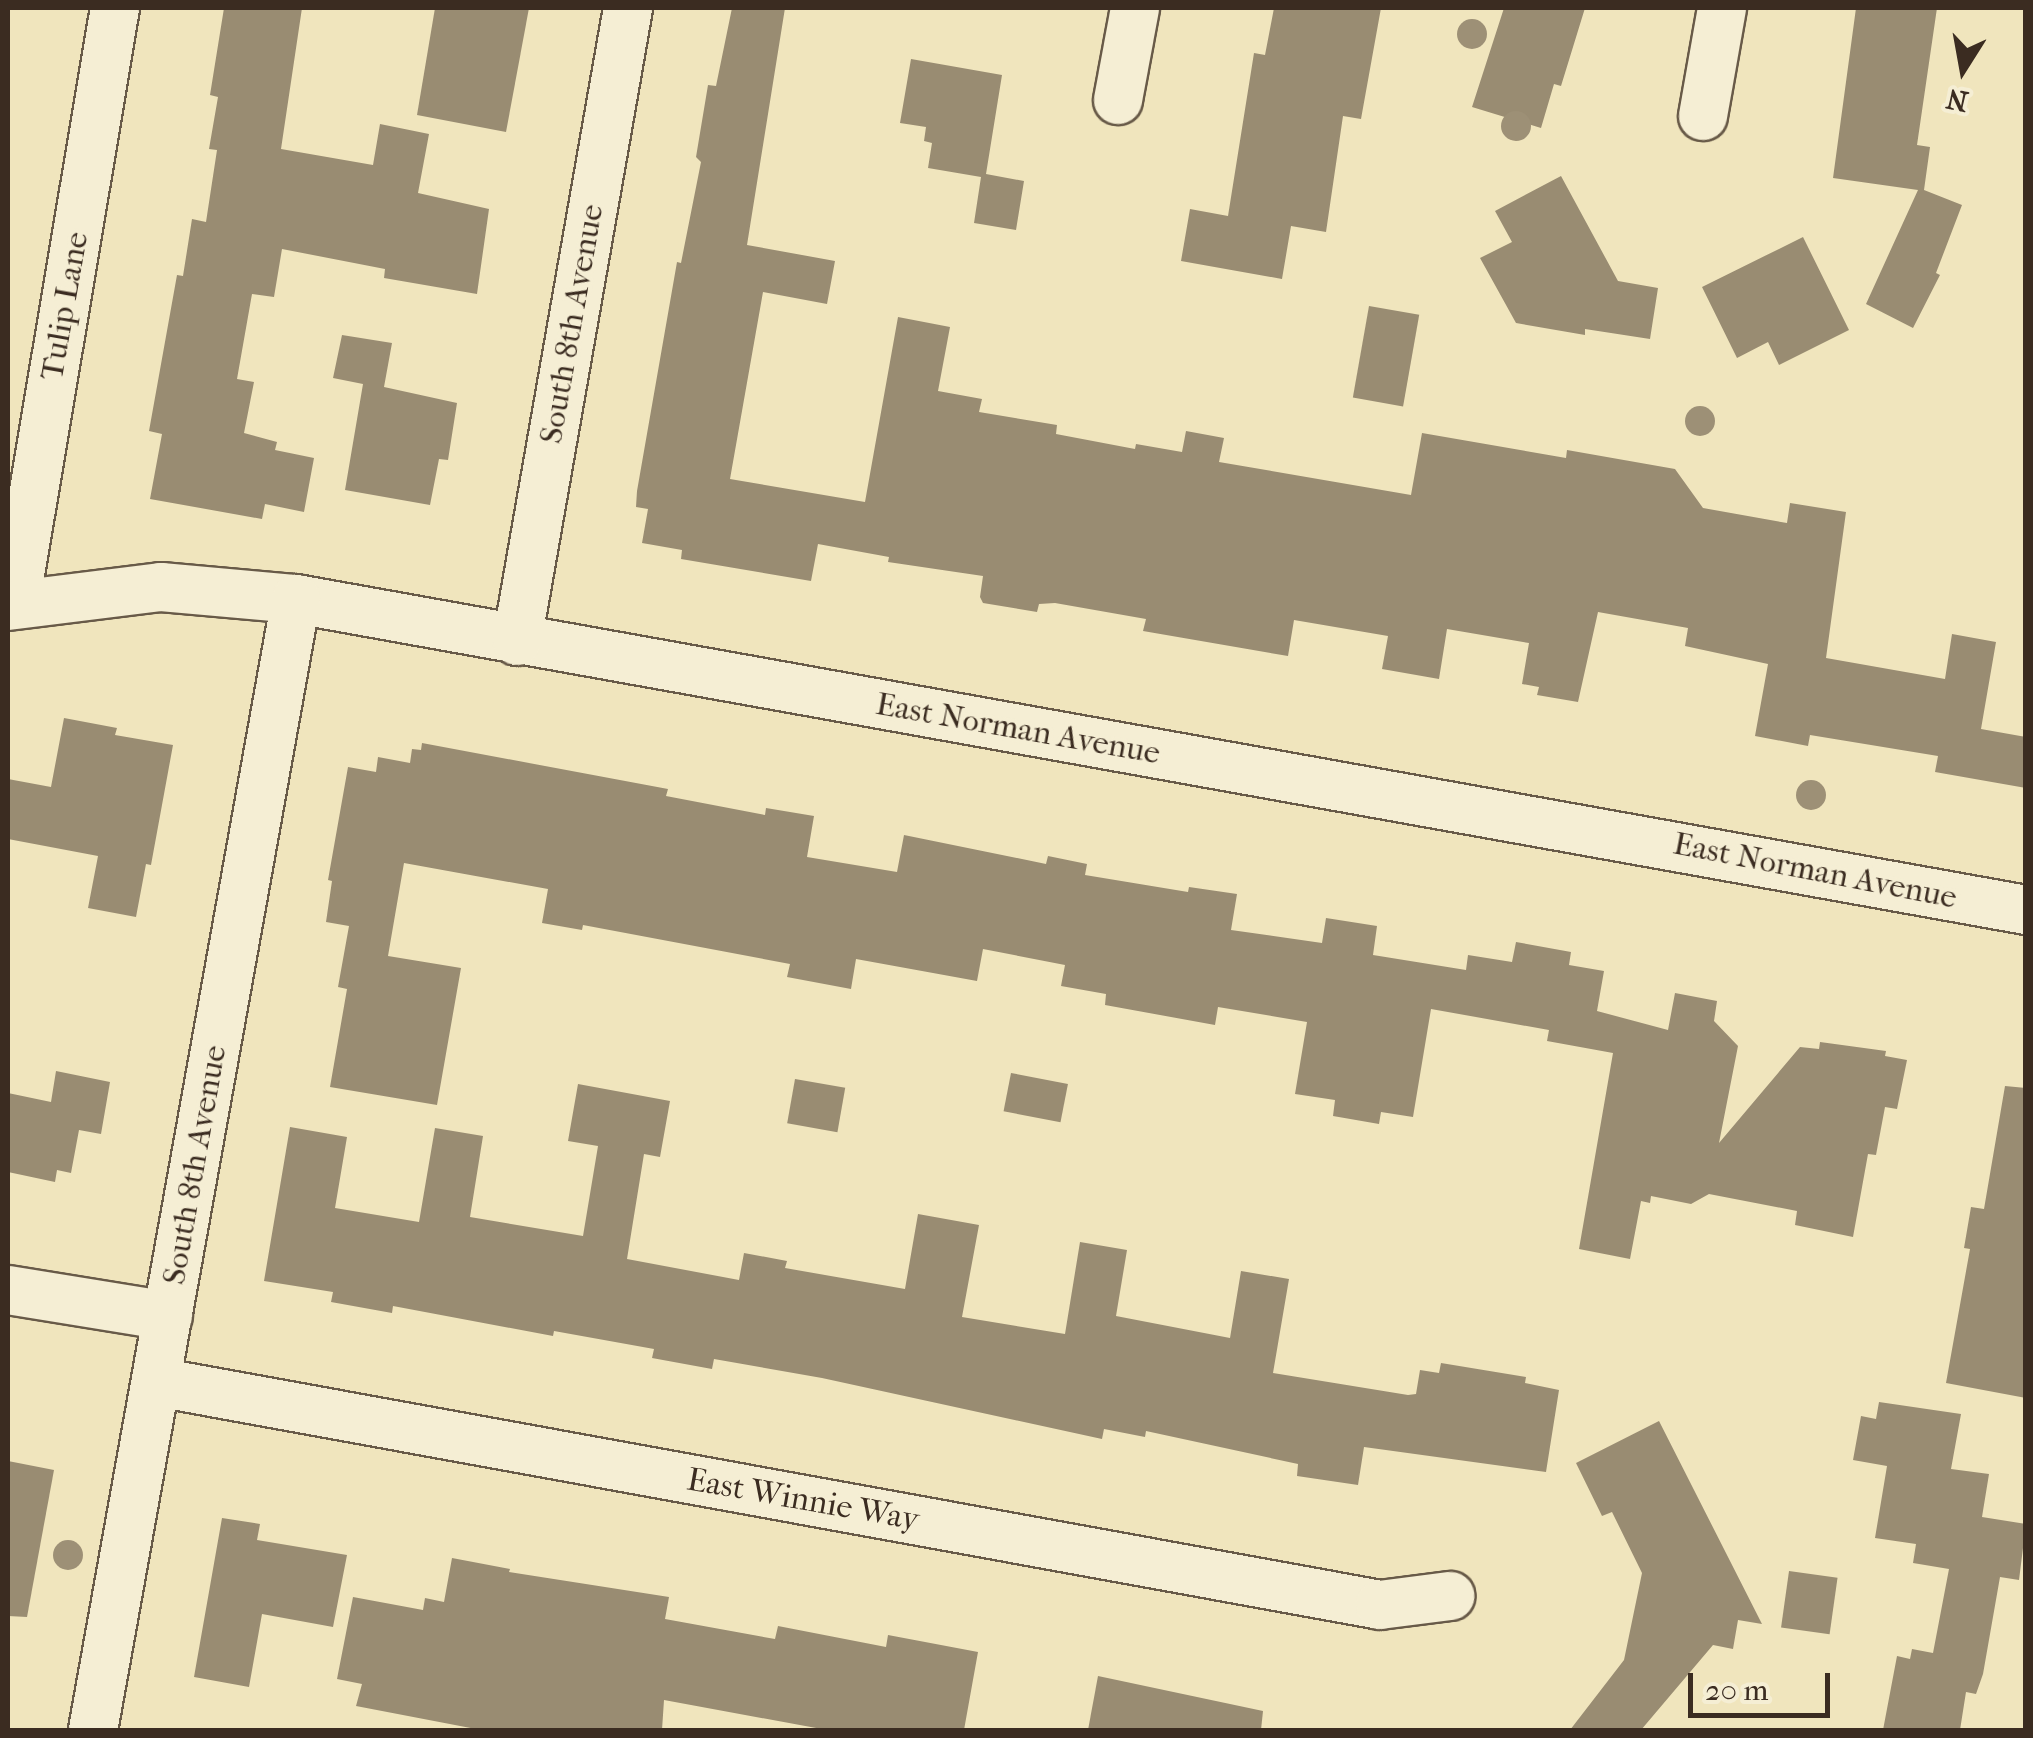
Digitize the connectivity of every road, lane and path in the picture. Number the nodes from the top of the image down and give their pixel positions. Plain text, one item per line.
1 (114, 8) edge
2 (628, 8) edge
3 (1135, 8) edge
4 (1722, 8) edge
5 (1118, 100) dead end
6 (1704, 116) dead end
7 (296, 599) junction
8 (11, 605) edge
9 (517, 641) junction
10 (2026, 910) edge
11 (8, 1290) edge
12 (168, 1316) junction
13 (157, 1382) junction
14 (1450, 1596) dead end
15 (93, 1730) edge

1 - 8 street, Tulip Lane
2 - 9 street, South 8th Avenue
3 - 5 street
4 - 6 street
7 - 8 street, East Norman Avenue
7 - 9 street, East Norman Avenue
7 - 12 street, South 8th Avenue
9 - 10 street, East Norman Avenue
11 - 12 street
12 - 13 street, South 8th Avenue
13 - 14 street, East Winnie Way
13 - 15 street, South 8th Avenue

